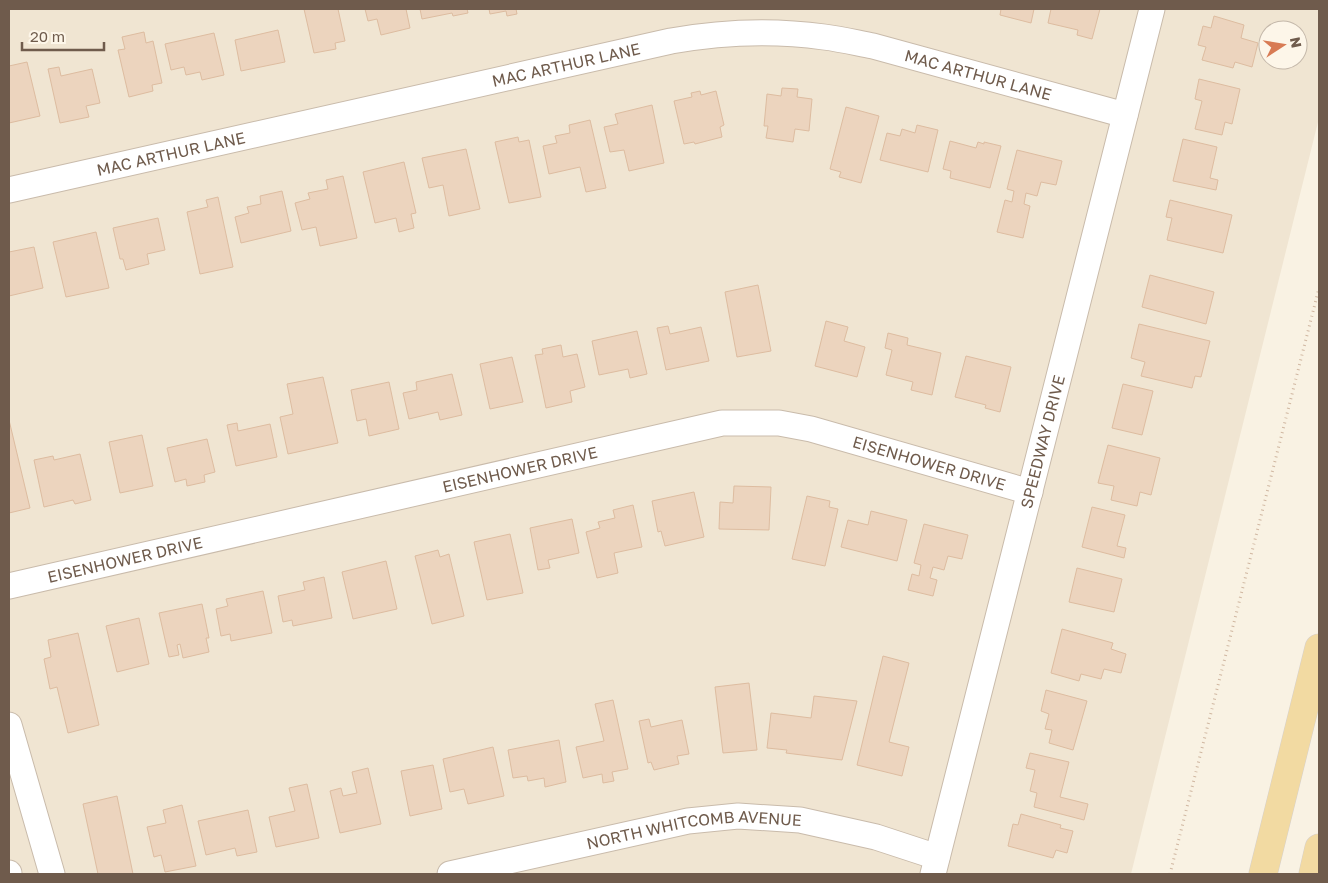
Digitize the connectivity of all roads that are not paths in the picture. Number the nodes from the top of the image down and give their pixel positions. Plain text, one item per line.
1 (1152, 9) edge
2 (1125, 115) junction
3 (9, 190) edge
4 (1030, 492) junction
5 (9, 586) edge
6 (1319, 648) edge
7 (9, 725) edge
8 (1319, 848) edge
9 (935, 865) edge
10 (52, 874) edge
11 (450, 874) edge
12 (1262, 874) edge
13 (1312, 874) edge

1 - 2 street, SPEEDWAY DRIVE
2 - 3 street, MAC ARTHUR LANE
2 - 4 street, SPEEDWAY DRIVE
4 - 5 street, EISENHOWER DRIVE
4 - 9 street, SPEEDWAY DRIVE
6 - 12 main road
7 - 10 street
8 - 13 main road
9 - 11 street, NORTH WHITCOMB AVENUE

